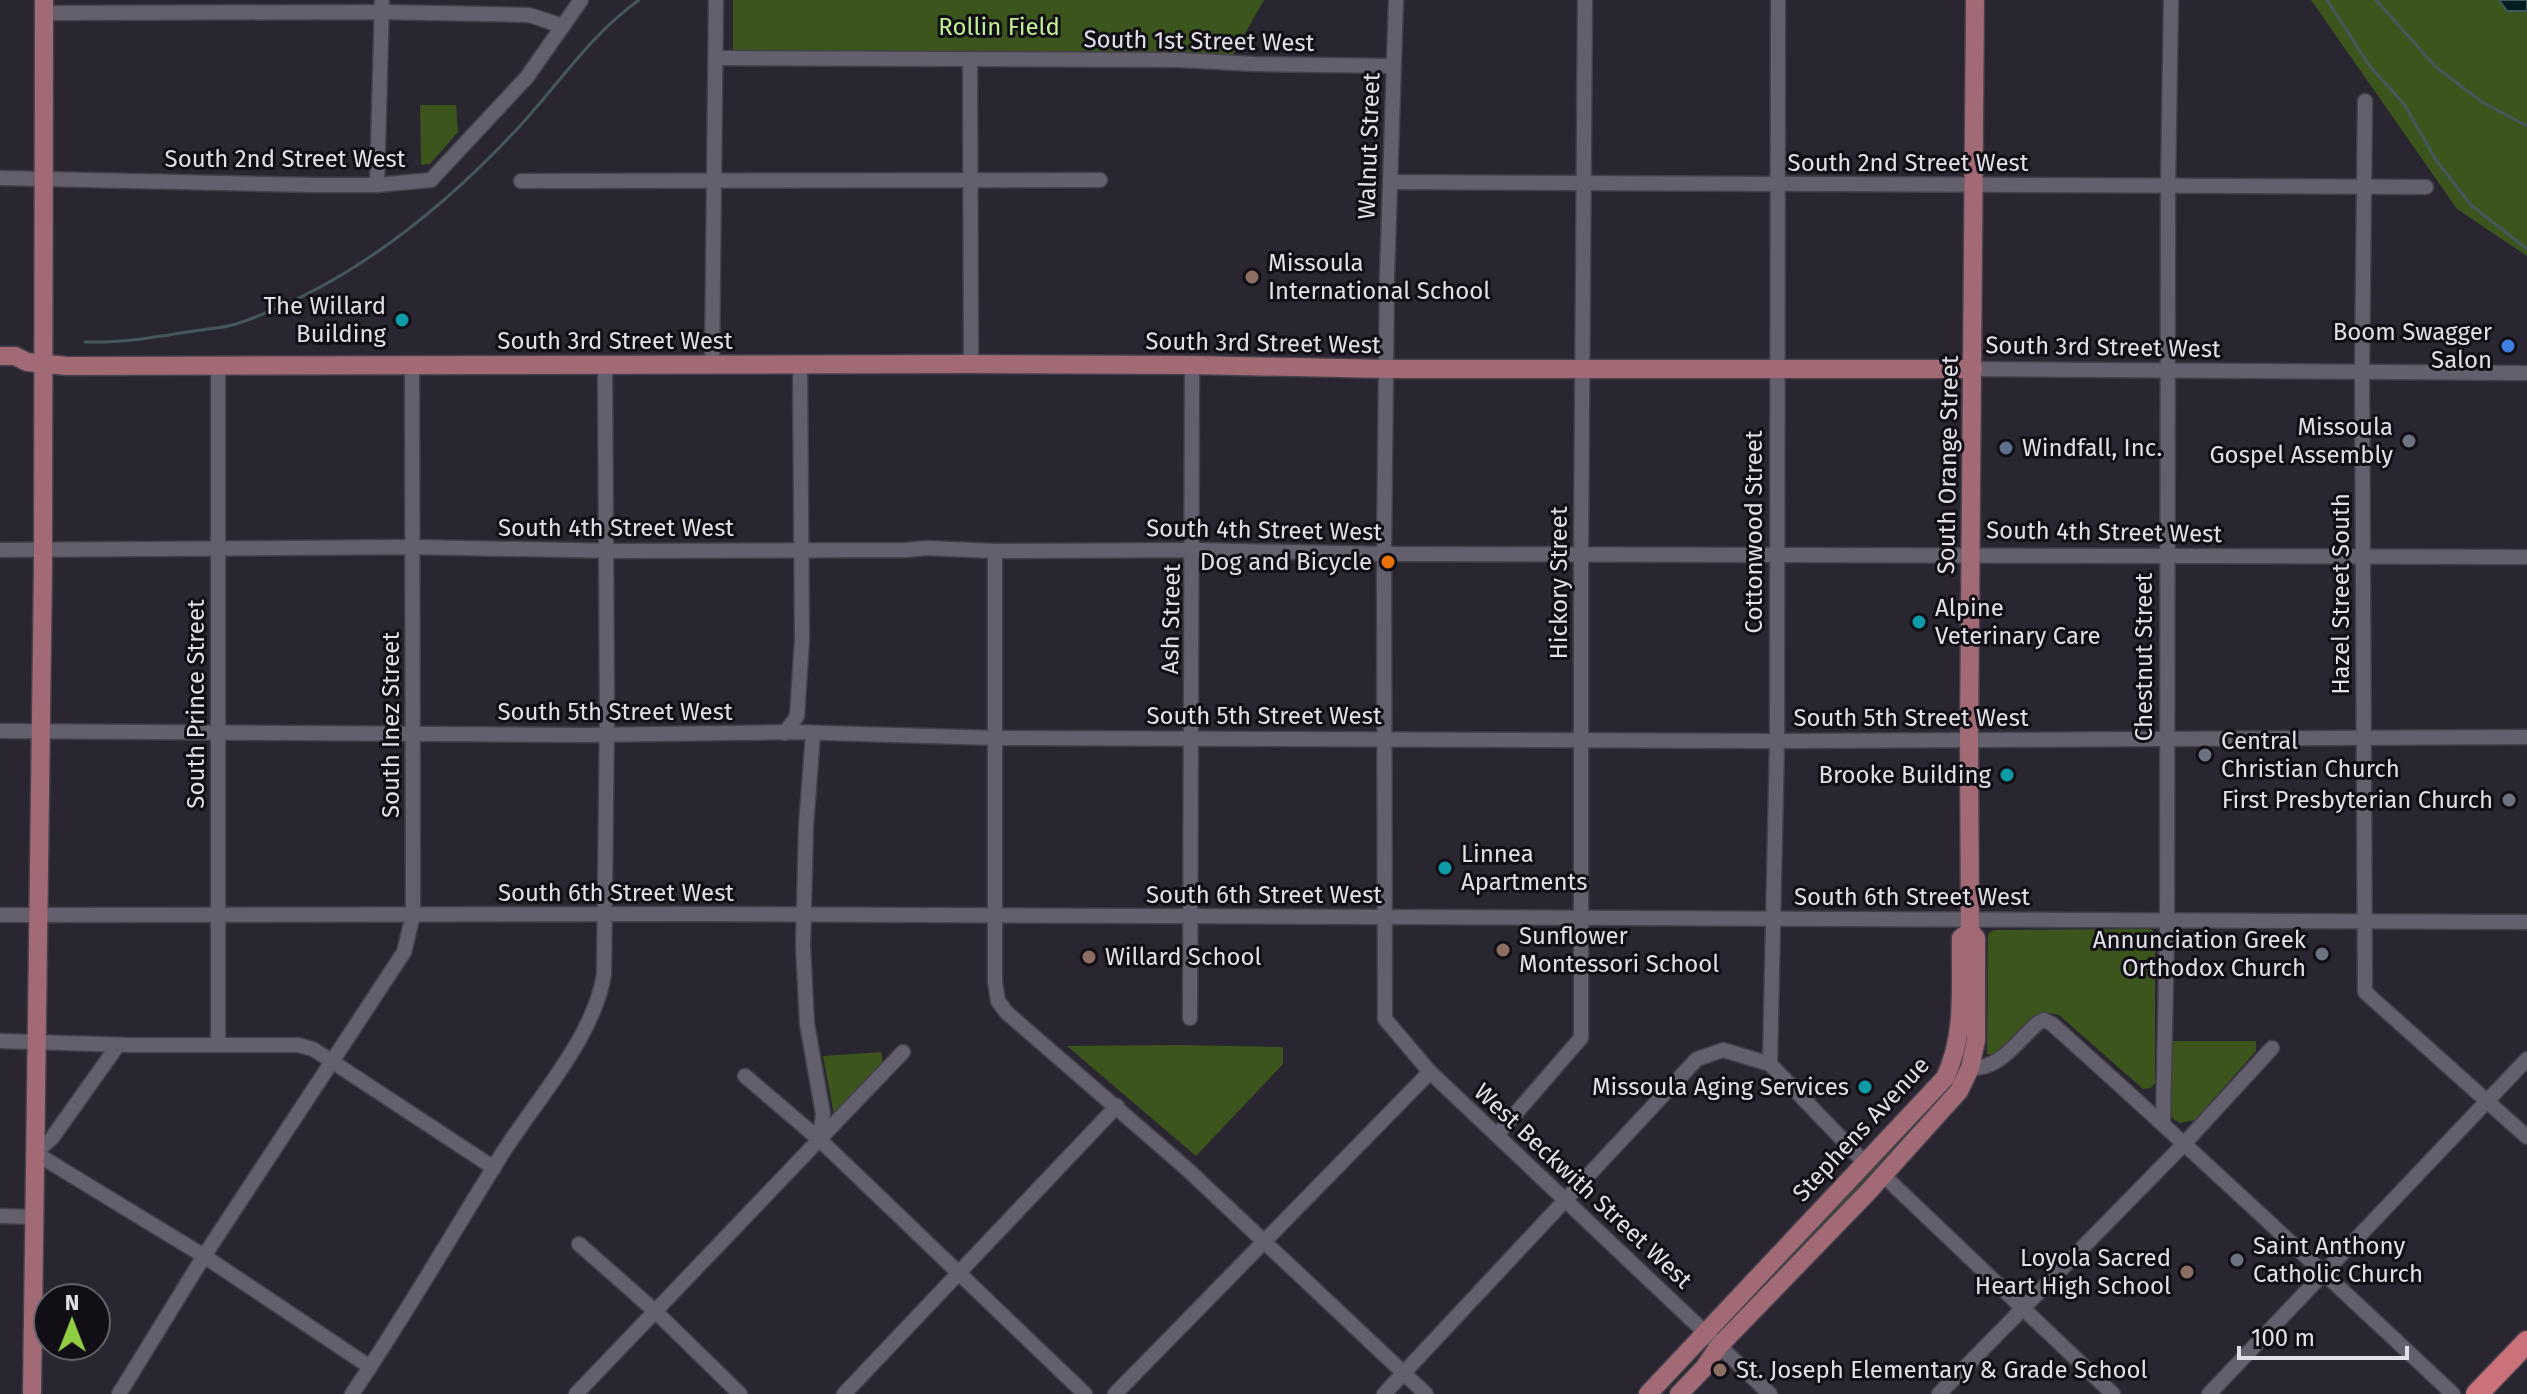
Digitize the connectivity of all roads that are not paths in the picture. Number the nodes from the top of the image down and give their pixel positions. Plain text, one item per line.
1 (581, 0) edge
2 (716, 0) edge
3 (1396, 0) edge
4 (1585, 0) edge
5 (1778, 0) edge
6 (1975, 0) edge
7 (2171, 0) edge
8 (382, 6) edge
9 (44, 7) edge
10 (563, 26) junction
11 (717, 58) junction
12 (970, 60) junction
13 (1393, 66) junction
14 (2365, 101) dead end
15 (0, 178) edge
16 (43, 178) junction
17 (970, 180) junction
18 (1100, 180) dead end
19 (521, 181) dead end
20 (715, 181) junction
21 (1390, 182) junction
22 (1584, 184) junction
23 (1777, 184) junction
24 (377, 185) junction
25 (1974, 186) junction
26 (2168, 187) junction
27 (2426, 187) dead end
28 (2364, 188) junction
29 (0, 356) edge
30 (34, 362) junction
31 (971, 364) junction
32 (218, 365) junction
33 (412, 365) junction
34 (712, 365) junction
35 (800, 365) junction
36 (1192, 365) junction
37 (605, 366) junction
38 (0, 367) edge
39 (1386, 369) junction
40 (1583, 369) junction
41 (1973, 369) junction
42 (1775, 371) junction
43 (2168, 372) junction
44 (2362, 373) junction
45 (2527, 373) edge
46 (413, 547) junction
47 (0, 550) edge
48 (43, 550) junction
49 (219, 550) junction
50 (606, 550) junction
51 (802, 550) junction
52 (1193, 550) junction
53 (995, 551) junction
54 (1581, 552) junction
55 (1970, 553) junction
56 (1384, 554) junction
57 (1777, 554) junction
58 (2364, 555) junction
59 (2167, 556) junction
60 (2527, 557) edge
61 (0, 731) edge
62 (41, 732) junction
63 (217, 733) junction
64 (785, 733) junction
65 (413, 734) junction
66 (813, 734) junction
67 (606, 735) junction
68 (1191, 737) junction
69 (2527, 737) edge
70 (996, 738) junction
71 (1386, 739) junction
72 (1580, 740) junction
73 (1969, 740) junction
74 (2166, 740) junction
75 (2364, 740) junction
76 (1777, 741) junction
77 (0, 915) edge
78 (40, 915) junction
79 (219, 915) junction
80 (413, 915) junction
81 (604, 915) junction
82 (802, 916) junction
83 (996, 917) junction
84 (1191, 917) junction
85 (1582, 917) junction
86 (1384, 918) junction
87 (1775, 918) junction
88 (2166, 920) junction
89 (2363, 920) junction
90 (2527, 922) edge
91 (1970, 925) junction
92 (1190, 1018) dead end
93 (0, 1041) edge
94 (38, 1042) junction
95 (218, 1044) junction
96 (118, 1045) junction
97 (903, 1052) dead end
98 (2268, 1053) dead end
99 (2527, 1059) edge
100 (332, 1061) junction
101 (1770, 1064) junction
102 (1970, 1068) junction
103 (1430, 1072) junction
104 (745, 1076) dead end
105 (2486, 1100) junction
106 (1117, 1106) junction
107 (2163, 1123) junction
108 (1497, 1135) junction
109 (2527, 1137) edge
110 (820, 1140) junction
111 (2183, 1145) junction
112 (35, 1153) junction
113 (1864, 1162) junction
114 (494, 1168) junction
115 (1883, 1175) junction
116 (1565, 1201) junction
117 (0, 1216) edge
118 (34, 1217) junction
119 (1264, 1242) junction
120 (579, 1244) dead end
121 (204, 1256) junction
122 (2325, 1273) junction
123 (958, 1274) junction
124 (2022, 1308) junction
125 (655, 1311) junction
126 (1705, 1332) junction
127 (2527, 1342) edge
128 (1719, 1346) junction
129 (370, 1367) junction
130 (1404, 1373) junction
131 (32, 1394) edge
132 (119, 1394) edge
133 (352, 1394) edge
134 (576, 1394) edge
135 (740, 1394) edge
136 (844, 1394) edge
137 (1085, 1394) edge
138 (1115, 1394) edge
139 (1384, 1394) edge
140 (1426, 1394) edge
141 (1648, 1394) edge
142 (1679, 1394) edge
143 (1770, 1394) edge
144 (1939, 1394) edge
145 (2113, 1394) edge
146 (2209, 1394) edge
147 (2453, 1394) edge
148 (2477, 1394) edge

1 - 10 street, South 2nd Street West
2 - 11 street
3 - 13 street, Walnut Street
4 - 22 street, Hickory Street
5 - 23 street, Cottonwood Street
6 - 25 main road, South Orange Street
7 - 26 street, Chestnut Street
8 - 9 street
8 - 10 street
8 - 24 street
9 - 16 main road
10 - 24 street, South 2nd Street West
11 - 12 street, South 1st Street West
11 - 20 street
12 - 13 street, South 1st Street West
12 - 17 street
13 - 21 street, Walnut Street
14 - 28 street, Hazel Street South
15 - 16 street, South 2nd Street West
16 - 24 street, South 2nd Street West
16 - 30 main road
17 - 18 street
17 - 20 street
17 - 31 street
19 - 20 street
20 - 34 street
21 - 22 street, South 2nd Street West
21 - 39 street, Walnut Street
22 - 23 street, South 2nd Street West
22 - 40 street, Hickory Street
23 - 25 street, South 2nd Street West
23 - 42 street, Cottonwood Street
25 - 26 street, South 2nd Street West
25 - 41 main road, South Orange Street
26 - 28 street, South 2nd Street West
26 - 43 street, Chestnut Street
27 - 28 street, South 2nd Street West
28 - 44 street, Hazel Street South
29 - 30 main road, South 3rd Street West
30 - 32 main road, South 3rd Street West
30 - 38 main road
30 - 48 main road
31 - 35 main road, South 3rd Street West
31 - 36 main road, South 3rd Street West
32 - 33 main road, South 3rd Street West
32 - 49 street, South Prince Street
33 - 37 main road, South 3rd Street West
33 - 46 street, South Inez Street
34 - 35 main road, South 3rd Street West
34 - 37 main road, South 3rd Street West
35 - 51 street
36 - 39 main road, South 3rd Street West
36 - 52 street, Ash Street
37 - 50 street
39 - 40 main road, South 3rd Street West
39 - 56 street, Walnut Street
40 - 42 main road, South 3rd Street West
40 - 54 street, Hickory Street
41 - 42 main road, South 3rd Street West
41 - 43 street, South 3rd Street West
41 - 55 main road, South Orange Street
42 - 57 street, Cottonwood Street
43 - 44 street, South 3rd Street West
43 - 59 street, Chestnut Street
44 - 45 street, South 3rd Street West
44 - 58 street, Hazel Street South
46 - 49 street, South 4th Street West
46 - 50 street, South 4th Street West
46 - 65 street, South Inez Street
47 - 48 street, South 4th Street West
48 - 49 street, South 4th Street West
48 - 62 main road
49 - 63 street, South Prince Street
50 - 51 street, South 4th Street West
50 - 67 street
51 - 53 street, South 4th Street West
51 - 64 street
52 - 53 street, South 4th Street West
52 - 56 street, South 4th Street West
52 - 68 street, Ash Street
53 - 70 street
54 - 56 street, South 4th Street West
54 - 57 street, South 4th Street West
54 - 72 street, Hickory Street
55 - 57 street, South 4th Street West
55 - 59 street, South 4th Street West
55 - 73 main road, South Orange Street
56 - 71 street, Walnut Street
57 - 76 street, Cottonwood Street
58 - 59 street, South 4th Street West
58 - 60 street, South 4th Street West
58 - 75 street, Hazel Street South
59 - 74 street, Chestnut Street
61 - 62 street, South 5th Street West
62 - 63 street, South 5th Street West
62 - 78 main road
63 - 65 street, South 5th Street West
63 - 79 street, South Prince Street
64 - 66 street, South 5th Street West
64 - 67 street, South 5th Street West
65 - 67 street, South 5th Street West
65 - 80 street, South Inez Street
66 - 70 street, South 5th Street West
66 - 82 street
67 - 81 street
68 - 70 street, South 5th Street West
68 - 71 street, South 5th Street West
68 - 84 street, Ash Street
69 - 75 street, South 5th Street West
70 - 83 street
71 - 72 street, South 5th Street West
71 - 86 street, Walnut Street
72 - 76 street, South 5th Street West
72 - 85 street, Hickory Street
73 - 74 street, South 5th Street West
73 - 76 street, South 5th Street West
73 - 91 main road, South Orange Street
74 - 75 street, South 5th Street West
74 - 88 street, Chestnut Street
75 - 89 street, Hazel Street South
76 - 87 street, Cottonwood Street
77 - 78 street, South 6th Street West
78 - 79 street, South 6th Street West
78 - 94 main road
79 - 80 street, South 6th Street West
79 - 95 street, South Prince Street
80 - 81 street, South 6th Street West
80 - 100 street, South Inez Street
81 - 82 street, South 6th Street West
81 - 114 street
82 - 83 street, South 6th Street West
82 - 110 street
83 - 84 street, South 6th Street West
83 - 106 street
84 - 86 street, South 6th Street West
84 - 92 street, Ash Street
85 - 86 street, South 6th Street West
85 - 87 street, South 6th Street West
85 - 108 street, Hickory Street
86 - 103 street, West Beckwith Street West
87 - 91 street, South 6th Street West
87 - 101 street, Cottonwood Street
88 - 89 street, South 6th Street West
88 - 91 street, South 6th Street West
88 - 107 street, Chestnut Street
89 - 90 street, South 6th Street West
89 - 105 street, Hazel Street South
91 - 102 main road, Stephens Avenue
91 - 113 main road, Stephens Avenue
93 - 94 street
94 - 96 street
94 - 112 main road
95 - 96 street
95 - 100 street
96 - 112 street
97 - 110 street
98 - 111 street
99 - 105 street
100 - 114 street
100 - 121 street, South Inez Street
101 - 113 street
101 - 116 street
102 - 107 street, Stephens Avenue
102 - 115 main road, Stephens Avenue
103 - 108 street, West Beckwith Street West
103 - 119 street
104 - 110 street
105 - 109 street
105 - 122 street
106 - 119 street
106 - 123 street
107 - 111 street
108 - 116 street, West Beckwith Street West
110 - 123 street
110 - 125 street
111 - 122 street
111 - 124 street
112 - 118 main road
112 - 121 street
113 - 126 main road, Stephens Avenue
114 - 129 street
115 - 124 street
115 - 128 main road, Stephens Avenue
116 - 126 street, West Beckwith Street West
116 - 130 street
117 - 118 street
118 - 131 main road
119 - 130 street
119 - 138 street
120 - 125 street
121 - 129 street
121 - 132 street, South Inez Street
122 - 146 street
122 - 147 street
123 - 136 street
123 - 137 street
124 - 144 street
124 - 145 street
125 - 134 street
125 - 135 street
126 - 128 street, West Beckwith Street West
126 - 141 main road, Stephens Avenue
127 - 148 highway
128 - 142 main road, Stephens Avenue
128 - 143 street, West Beckwith Street West
129 - 133 street
130 - 139 street
130 - 140 street

